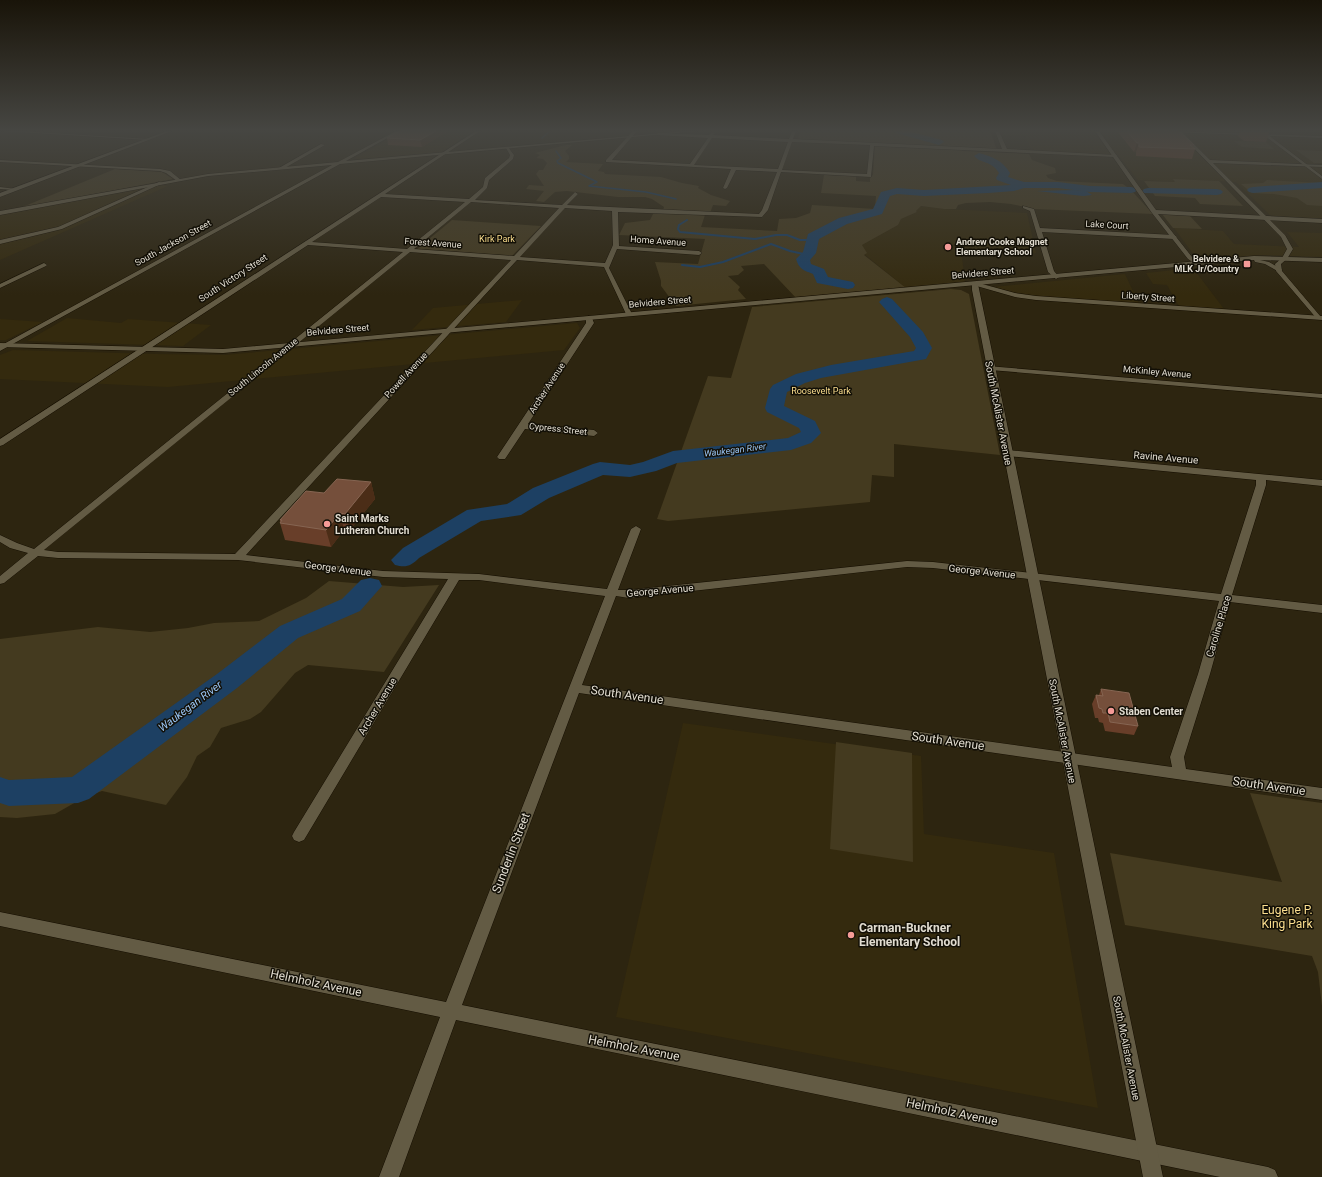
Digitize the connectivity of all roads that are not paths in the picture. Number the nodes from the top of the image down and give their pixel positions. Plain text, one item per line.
1 (22, 186) edge
2 (145, 186) edge
3 (154, 186) edge
4 (297, 186) edge
5 (392, 186) edge
6 (485, 186) edge
7 (773, 186) edge
8 (1136, 186) edge
9 (1234, 186) edge
10 (0, 188) edge
11 (14, 189) junction
12 (575, 194) dead end
13 (0, 195) edge
14 (378, 195) junction
15 (470, 201) junction
16 (563, 207) junction
17 (1025, 207) dead end
18 (615, 210) junction
19 (1154, 212) junction
20 (0, 213) edge
21 (1267, 218) junction
22 (1322, 221) edge
23 (1039, 230) junction
24 (1174, 237) junction
25 (0, 242) edge
26 (306, 243) junction
27 (615, 247) junction
28 (1290, 249) junction
29 (409, 251) junction
30 (699, 253) dead end
31 (1285, 258) junction
32 (516, 259) junction
33 (1247, 259) junction
34 (1322, 260) edge
35 (1199, 264) junction
36 (44, 265) dead end
37 (607, 265) junction
38 (1279, 270) junction
39 (1056, 277) junction
40 (975, 284) junction
41 (0, 286) edge
42 (629, 314) junction
43 (588, 318) junction
44 (1321, 319) edge
45 (447, 331) junction
46 (4, 345) edge
47 (291, 345) junction
48 (0, 349) edge
49 (144, 349) junction
50 (990, 368) junction
51 (1322, 396) edge
52 (522, 426) junction
53 (594, 433) dead end
54 (0, 443) edge
55 (1007, 453) junction
56 (502, 457) dead end
57 (1261, 477) junction
58 (1322, 483) edge
59 (636, 529) dead end
60 (0, 538) edge
61 (34, 553) junction
62 (238, 557) junction
63 (1032, 576) junction
64 (455, 577) junction
65 (0, 581) edge
66 (611, 593) junction
67 (1226, 598) junction
68 (1322, 609) edge
69 (574, 688) junction
70 (1068, 757) junction
71 (1180, 774) junction
72 (1322, 794) edge
73 (299, 836) dead end
74 (0, 919) edge
75 (451, 1012) junction
76 (1148, 1152) junction
77 (389, 1177) edge
78 (1153, 1177) edge
79 (1268, 1177) edge

1 - 11 street
2 - 20 street
3 - 25 street
4 - 46 street, South Jackson Street
5 - 14 street, South Victory Street
6 - 15 street, South Lincoln Avenue
7 - 18 street
8 - 19 street
9 - 21 street
10 - 11 street
11 - 13 street
12 - 16 street, Powell Avenue
14 - 15 street
14 - 26 street, South Victory Street
15 - 16 street
15 - 29 street, South Lincoln Avenue
16 - 18 street
16 - 32 street, Powell Avenue
17 - 23 street
18 - 27 street
19 - 21 street
19 - 24 street
21 - 22 street
21 - 28 street
23 - 24 street, Lake Court
23 - 39 street
24 - 35 street
26 - 29 street, Forest Avenue
26 - 49 street, South Victory Street
27 - 30 street, Home Avenue
27 - 37 street
28 - 31 street
28 - 34 street
29 - 32 street, Forest Avenue
29 - 47 street, South Lincoln Avenue
31 - 33 street, Belvidere Street
31 - 34 street, Belvidere Street
31 - 38 street
32 - 37 street, Forest Avenue
32 - 45 street, Powell Avenue
33 - 35 street, Belvidere Street
33 - 38 street
35 - 39 street, Belvidere Street
36 - 41 street
37 - 42 street
38 - 44 street
39 - 40 street, Belvidere Street
40 - 42 street, Belvidere Street
40 - 44 street, Liberty Street
40 - 50 street, South McAlister Avenue
42 - 43 street, Belvidere Street
43 - 45 street, Belvidere Street
43 - 52 street, Archer Avenue
45 - 47 street, Belvidere Street
45 - 62 street, Powell Avenue
46 - 48 street, South Jackson Street
46 - 49 street, Belvidere Street
47 - 49 street, Belvidere Street
47 - 61 street, South Lincoln Avenue
49 - 54 street, South Victory Street
50 - 51 street, McKinley Avenue
50 - 55 street, South McAlister Avenue
52 - 53 street, Cypress Street
52 - 56 street, Archer Avenue
55 - 57 street, Ravine Avenue
55 - 63 street, South McAlister Avenue
57 - 58 street, Ravine Avenue
57 - 67 street, Caroline Place
59 - 66 street, Sunderlin Street
60 - 61 street, George Avenue
61 - 62 street, George Avenue
61 - 65 street, South Lincoln Avenue
62 - 64 street, George Avenue
63 - 66 street, George Avenue
63 - 67 street, George Avenue
63 - 70 street, South McAlister Avenue
64 - 66 street, George Avenue
64 - 73 street, Archer Avenue
66 - 69 street, Sunderlin Street
67 - 68 street, George Avenue
67 - 71 street, Caroline Place
69 - 70 street, South Avenue
69 - 75 street, Sunderlin Street
70 - 71 street, South Avenue
70 - 76 street, South McAlister Avenue
71 - 72 street, South Avenue
74 - 75 street, Helmholz Avenue
75 - 76 street, Helmholz Avenue
75 - 77 street, Sunderlin Street
76 - 78 street, South McAlister Avenue
76 - 79 street, Helmholz Avenue

